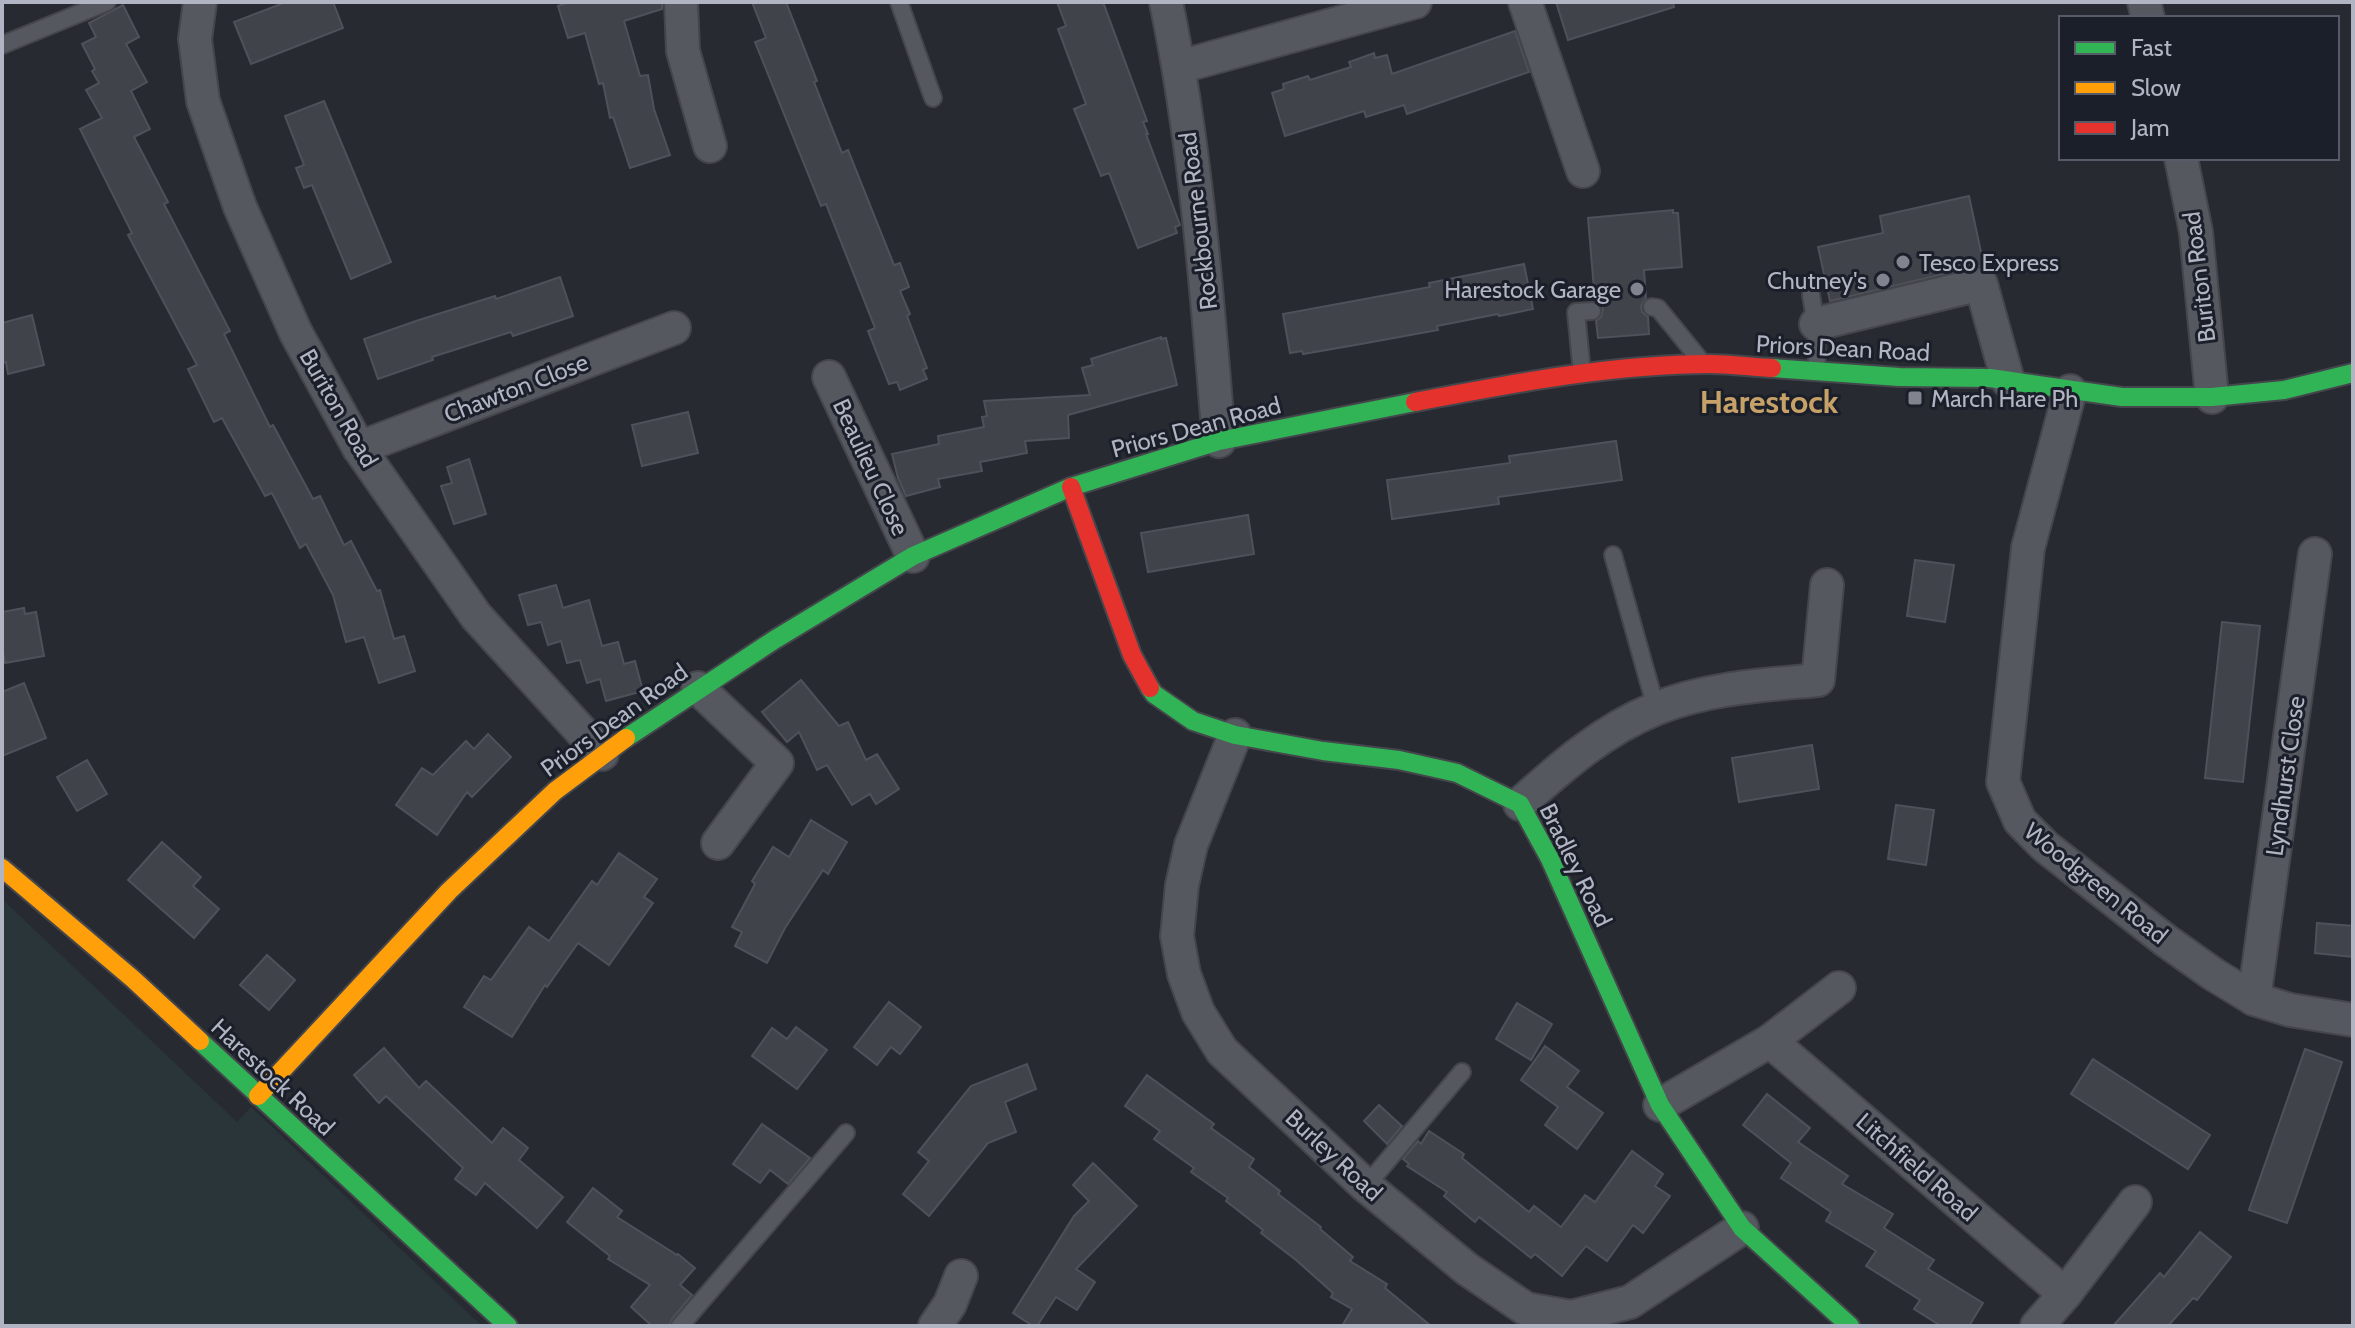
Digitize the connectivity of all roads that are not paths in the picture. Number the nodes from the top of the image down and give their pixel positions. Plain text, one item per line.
1 (107, 2) edge
2 (200, 2) edge
3 (681, 2) edge
4 (899, 2) edge
5 (1166, 2) edge
6 (1415, 2) edge
7 (1525, 2) edge
8 (2, 45) edge
9 (1179, 67) junction
10 (933, 98) dead end
11 (710, 146) dead end
12 (2181, 160) edge
13 (1583, 171) dead end
14 (1652, 307) dead end
15 (1813, 310) joint
16 (1592, 311) dead end
17 (674, 328) dead end
18 (1703, 364) junction
19 (1817, 370) junction
20 (2353, 373) edge
21 (1582, 374) junction
22 (829, 377) dead end
23 (2008, 381) junction
24 (2070, 391) junction
25 (2212, 397) junction
26 (1219, 441) junction
27 (359, 448) junction
28 (1071, 487) junction
29 (2315, 554) dead end
30 (1613, 555) dead end
31 (913, 556) junction
32 (1827, 585) dead end
33 (698, 688) junction
34 (1656, 708) junction
35 (1235, 735) junction
36 (602, 754) junction
37 (1520, 804) junction
38 (718, 843) dead end
39 (2, 868) edge
40 (1839, 988) dead end
41 (2254, 999) junction
42 (2353, 1020) edge
43 (1770, 1041) junction
44 (1462, 1072) dead end
45 (258, 1096) junction
46 (1660, 1105) junction
47 (846, 1133) dead end
48 (1366, 1186) junction
49 (2135, 1202) dead end
50 (1742, 1228) junction
51 (2065, 1294) junction
52 (508, 1326) edge
53 (680, 1326) edge
54 (1850, 1326) edge
55 (2037, 1326) edge

1 - 8 lane
2 - 27 street, Buriton Road
3 - 11 street
4 - 10 lane
5 - 9 street, Rockbourne Road
6 - 9 street
7 - 13 street
9 - 26 street, Rockbourne Road
12 - 25 street, Buriton Road
14 - 18 lane
15 - 19 lane
15 - 23 street
16 - 21 lane
17 - 27 street, Chawton Close
18 - 19 street, Priors Dean Road
18 - 21 street, Priors Dean Road
19 - 23 street, Priors Dean Road
20 - 25 street, Priors Dean Road
21 - 26 street, Priors Dean Road
22 - 31 street, Beaulieu Close
23 - 24 street, Priors Dean Road
24 - 25 street, Priors Dean Road
24 - 41 street, Woodgreen Road
26 - 28 street, Priors Dean Road
27 - 36 street, Buriton Road
28 - 31 street, Priors Dean Road
28 - 35 street, Bradley Road
29 - 41 street, Lyndhurst Close
30 - 34 lane
31 - 33 street, Priors Dean Road
32 - 34 street
33 - 36 street, Priors Dean Road
33 - 38 street
34 - 37 street
35 - 37 street, Bradley Road
35 - 48 street, Burley Road
36 - 45 street, Priors Dean Road
37 - 46 street, Bradley Road
39 - 45 street, Harestock Road
40 - 43 street
41 - 42 street, Woodgreen Road
43 - 46 street
43 - 51 street, Litchfield Road
44 - 48 lane
45 - 52 street, Harestock Road
46 - 50 street, Bradley Road
47 - 53 lane
48 - 50 street, Burley Road
49 - 51 street
50 - 54 street, Bradley Road
51 - 55 street

